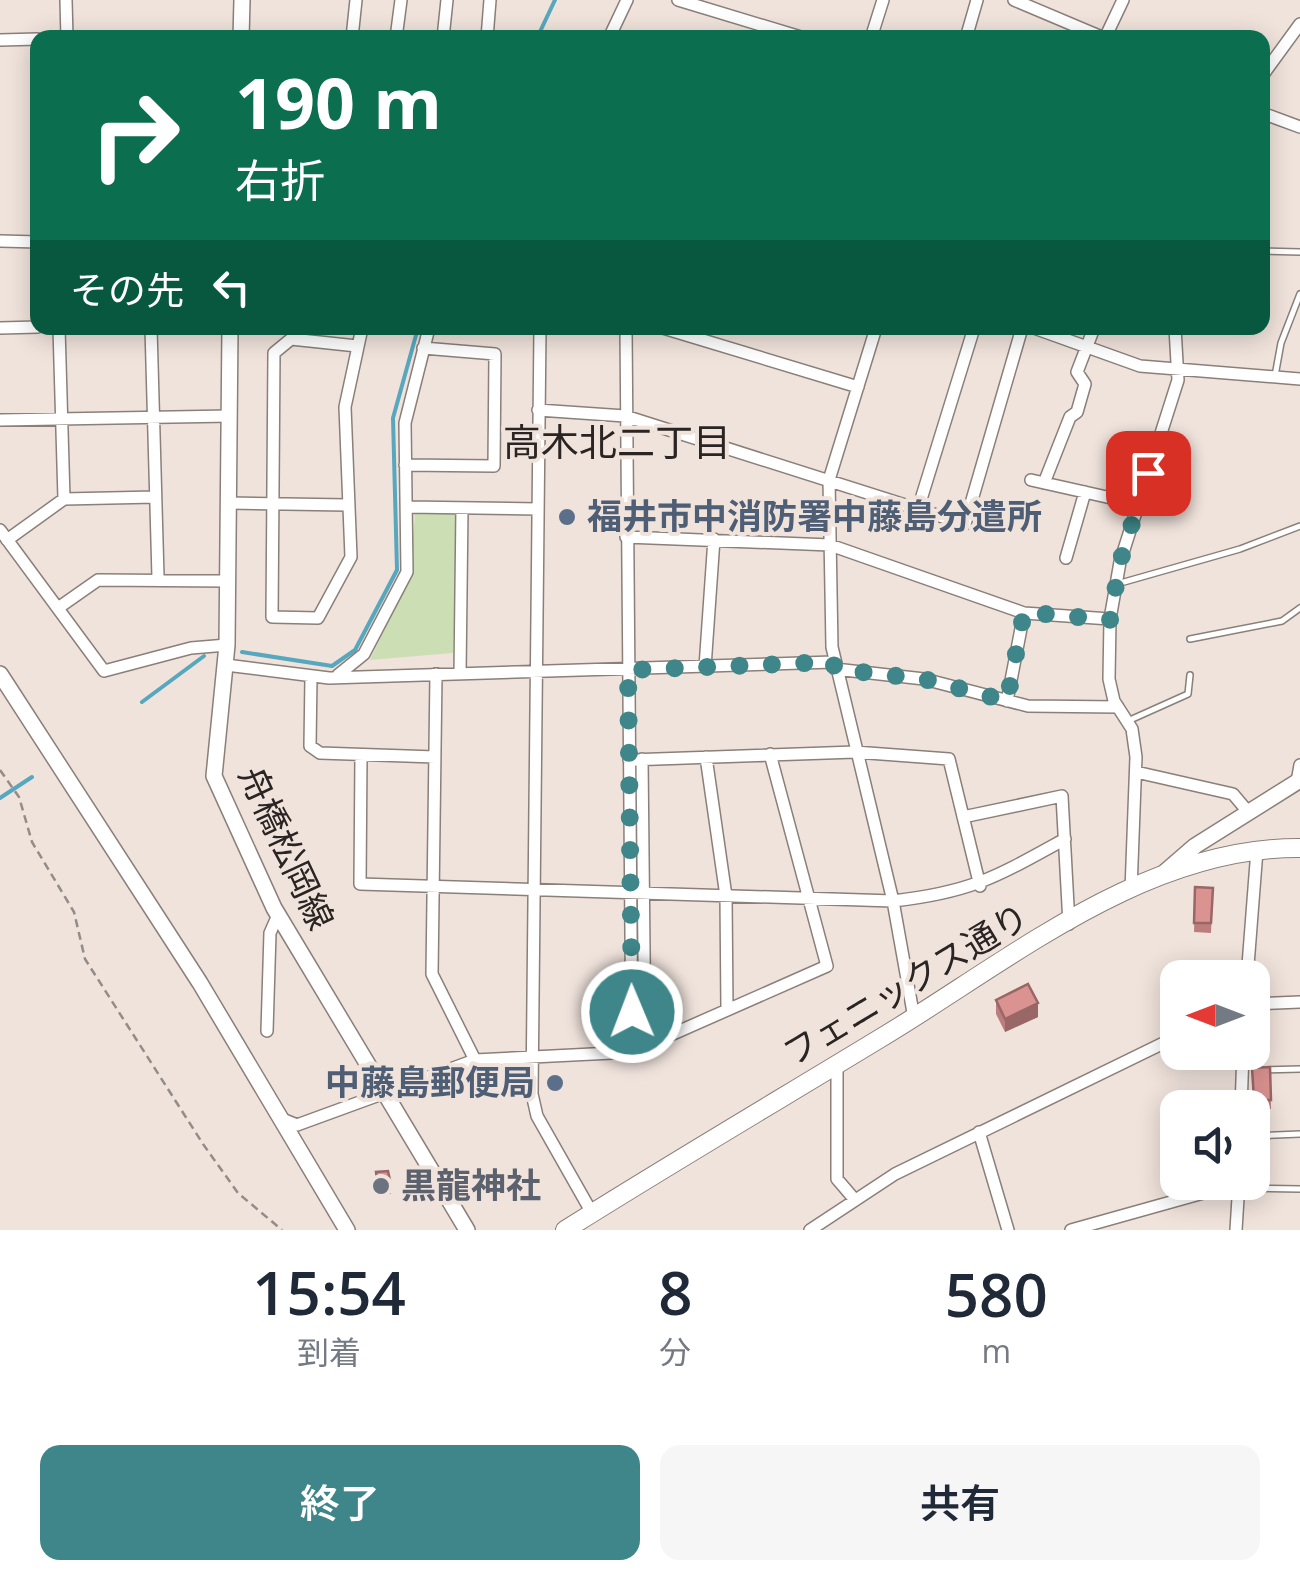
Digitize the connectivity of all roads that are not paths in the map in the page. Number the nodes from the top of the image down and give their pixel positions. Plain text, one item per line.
1 (66, 0) edge
2 (242, 0) edge
3 (356, 0) edge
4 (400, 0) edge
5 (447, 0) edge
6 (490, 0) edge
7 (627, 0) edge
8 (678, 0) edge
9 (882, 0) edge
10 (978, 0) edge
11 (1014, 0) edge
12 (1123, 0) edge
13 (754, 22) junction
14 (1300, 24) edge
15 (67, 30) edge
16 (241, 30) edge
17 (353, 30) edge
18 (397, 30) edge
19 (444, 30) edge
20 (488, 30) edge
21 (613, 30) edge
22 (752, 30) edge
23 (779, 30) edge
24 (874, 30) edge
25 (969, 30) edge
26 (1073, 30) edge
27 (1108, 30) edge
28 (30, 39) edge
29 (0, 40) edge
30 (1270, 65) edge
31 (1270, 117) edge
32 (1300, 126) edge
33 (0, 241) edge
34 (30, 242) edge
35 (1270, 251) edge
36 (1300, 252) edge
37 (1300, 294) edge
38 (30, 327) edge
39 (0, 328) edge
40 (59, 335) edge
41 (151, 335) edge
42 (230, 335) edge
43 (360, 335) edge
44 (428, 335) edge
45 (540, 335) edge
46 (626, 335) edge
47 (686, 335) edge
48 (874, 335) edge
49 (972, 335) edge
50 (1020, 335) edge
51 (1054, 335) edge
52 (1091, 335) edge
53 (1176, 335) edge
54 (357, 346) junction
55 (1087, 347) junction
56 (423, 348) junction
57 (1179, 370) junction
58 (1276, 376) junction
59 (1300, 379) edge
60 (858, 388) junction
61 (538, 410) junction
62 (152, 416) junction
63 (230, 416) junction
64 (625, 416) junction
65 (62, 418) junction
66 (0, 420) edge
67 (405, 465) junction
68 (829, 480) junction
69 (1031, 480) dead end
70 (1044, 483) junction
71 (1084, 492) junction
72 (155, 497) junction
73 (64, 499) junction
74 (229, 503) junction
75 (274, 504) junction
76 (1138, 504) junction
77 (347, 505) junction
78 (407, 508) junction
79 (462, 508) junction
80 (538, 510) junction
81 (918, 510) junction
82 (1300, 526) edge
83 (4, 536) edge
84 (626, 537) junction
85 (714, 538) junction
86 (830, 545) junction
87 (1066, 558) dead end
88 (158, 578) junction
89 (228, 581) junction
90 (1114, 585) junction
91 (58, 608) junction
92 (1300, 608) edge
93 (1024, 612) junction
94 (1110, 620) junction
95 (1190, 640) dead end
96 (228, 645) junction
97 (226, 665) junction
98 (834, 666) junction
99 (706, 667) junction
100 (628, 670) junction
101 (536, 671) junction
102 (0, 674) edge
103 (436, 674) junction
104 (460, 674) junction
105 (1190, 676) dead end
106 (311, 677) junction
107 (329, 678) junction
108 (1007, 701) junction
109 (1118, 707) junction
110 (1127, 722) junction
111 (855, 752) junction
112 (770, 754) junction
113 (361, 755) junction
114 (435, 757) junction
115 (706, 757) junction
116 (636, 759) junction
117 (1136, 772) junction
118 (1299, 776) edge
119 (1249, 813) junction
120 (963, 817) junction
121 (1065, 839) junction
122 (1300, 848) edge
123 (1257, 850) junction
124 (1165, 872) junction
125 (433, 886) junction
126 (980, 886) junction
127 (535, 889) junction
128 (1130, 890) junction
129 (637, 894) junction
130 (726, 896) junction
131 (810, 898) junction
132 (893, 901) junction
133 (278, 915) junction
134 (1069, 924) junction
135 (1248, 960) edge
136 (1300, 1002) edge
137 (1270, 1003) edge
138 (727, 1010) junction
139 (914, 1018) junction
140 (267, 1031) dead end
141 (1160, 1045) edge
142 (645, 1046) junction
143 (632, 1052) junction
144 (533, 1059) junction
145 (475, 1060) junction
146 (837, 1064) junction
147 (1300, 1069) edge
148 (1242, 1070) edge
149 (1270, 1070) edge
150 (1241, 1090) edge
151 (386, 1094) junction
152 (280, 1118) junction
153 (978, 1132) junction
154 (1300, 1134) edge
155 (1270, 1135) edge
156 (1270, 1187) edge
157 (1300, 1189) edge
158 (856, 1200) junction
159 (1181, 1200) edge
160 (1238, 1200) edge
161 (592, 1213) junction
162 (813, 1229) edge
163 (348, 1230) edge
164 (467, 1230) edge
165 (565, 1230) edge
166 (1008, 1230) edge
167 (1071, 1230) edge
168 (1236, 1230) edge

1 - 15 street
2 - 16 main road
3 - 17 street
4 - 18 street
5 - 19 street
6 - 20 street
7 - 21 street
8 - 13 street
9 - 24 street
10 - 25 street
11 - 26 street
12 - 27 street
13 - 22 street
13 - 23 street
14 - 30 street
28 - 29 street
31 - 32 street
33 - 34 street
35 - 36 lane
37 - 58 lane
38 - 39 street
40 - 65 street
41 - 62 street
42 - 63 main road, 舟橋松岡線
43 - 54 street
44 - 56 street
45 - 61 street
46 - 64 street
47 - 60 street
48 - 60 street
49 - 81 street
50 - 81 street
51 - 55 street
52 - 55 street
53 - 57 street
54 - 75 street
54 - 77 street
55 - 57 street
55 - 70 street
56 - 67 street
56 - 67 street
57 - 58 street
57 - 76 street
58 - 59 street
60 - 68 street
61 - 64 street
61 - 80 street
62 - 63 street
62 - 65 street
62 - 72 street
63 - 74 main road, 舟橋松岡線
64 - 68 street
64 - 84 street
65 - 66 street
65 - 73 street
67 - 78 street
68 - 81 street
68 - 86 street
69 - 70 street
70 - 71 street
71 - 76 street
71 - 87 street
72 - 73 street
72 - 88 street
73 - 83 street
74 - 75 street
74 - 89 main road, 舟橋松岡線
75 - 77 street
75 - 77 street
76 - 90 street
78 - 79 street
78 - 107 street
79 - 80 street
79 - 104 street
80 - 101 street
82 - 90 lane
83 - 91 street
84 - 85 street
84 - 100 street
85 - 86 street
85 - 99 street
86 - 93 street
86 - 98 street
88 - 89 street
88 - 91 street
89 - 96 main road, 舟橋松岡線
90 - 94 street
91 - 96 street
92 - 95 lane
93 - 94 street
93 - 108 street
94 - 109 street
96 - 97 main road, 舟橋松岡線
97 - 106 street
97 - 133 main road, 舟橋松岡線
98 - 99 street
98 - 108 street
98 - 111 street
99 - 100 street
100 - 101 street
100 - 116 street
101 - 104 street
101 - 127 street
102 - 152 main road
103 - 104 street
103 - 107 street
103 - 114 street
105 - 110 lane
106 - 107 street
106 - 113 street
108 - 109 street
109 - 110 street
110 - 117 street
111 - 112 street
111 - 120 street
111 - 132 street
112 - 115 street
112 - 131 street
113 - 114 street
113 - 125 street
114 - 125 street
115 - 116 street
115 - 130 street
116 - 129 street
117 - 119 street
117 - 128 street
118 - 119 main road
119 - 124 main road
120 - 121 street
120 - 126 street
121 - 126 street
121 - 134 street
122 - 123 main road, フェニックス通り
123 - 124 main road, フェニックス通り
123 - 135 street
124 - 128 main road, フェニックス通り
125 - 127 street
125 - 145 street
126 - 132 street
127 - 129 street
127 - 144 street
128 - 134 main road, フェニックス通り
129 - 130 street
129 - 142 street
129 - 143 street
130 - 131 street
130 - 138 street
131 - 132 street
131 - 138 street
132 - 139 street
133 - 140 street
133 - 151 main road, 舟橋松岡線
134 - 139 main road, フェニックス通り
136 - 137 street
138 - 142 street
139 - 146 main road, フェニックス通り
141 - 153 street
142 - 143 street
143 - 144 street
144 - 145 street
144 - 161 street
145 - 151 street
146 - 158 street
146 - 161 main road, フェニックス通り
147 - 149 lane
148 - 150 street
151 - 152 street
151 - 164 main road, 舟橋松岡線
152 - 163 main road
153 - 158 street
153 - 166 street
154 - 155 lane
156 - 157 lane
158 - 162 street
159 - 167 street
160 - 168 street
161 - 165 main road, フェニックス通り

